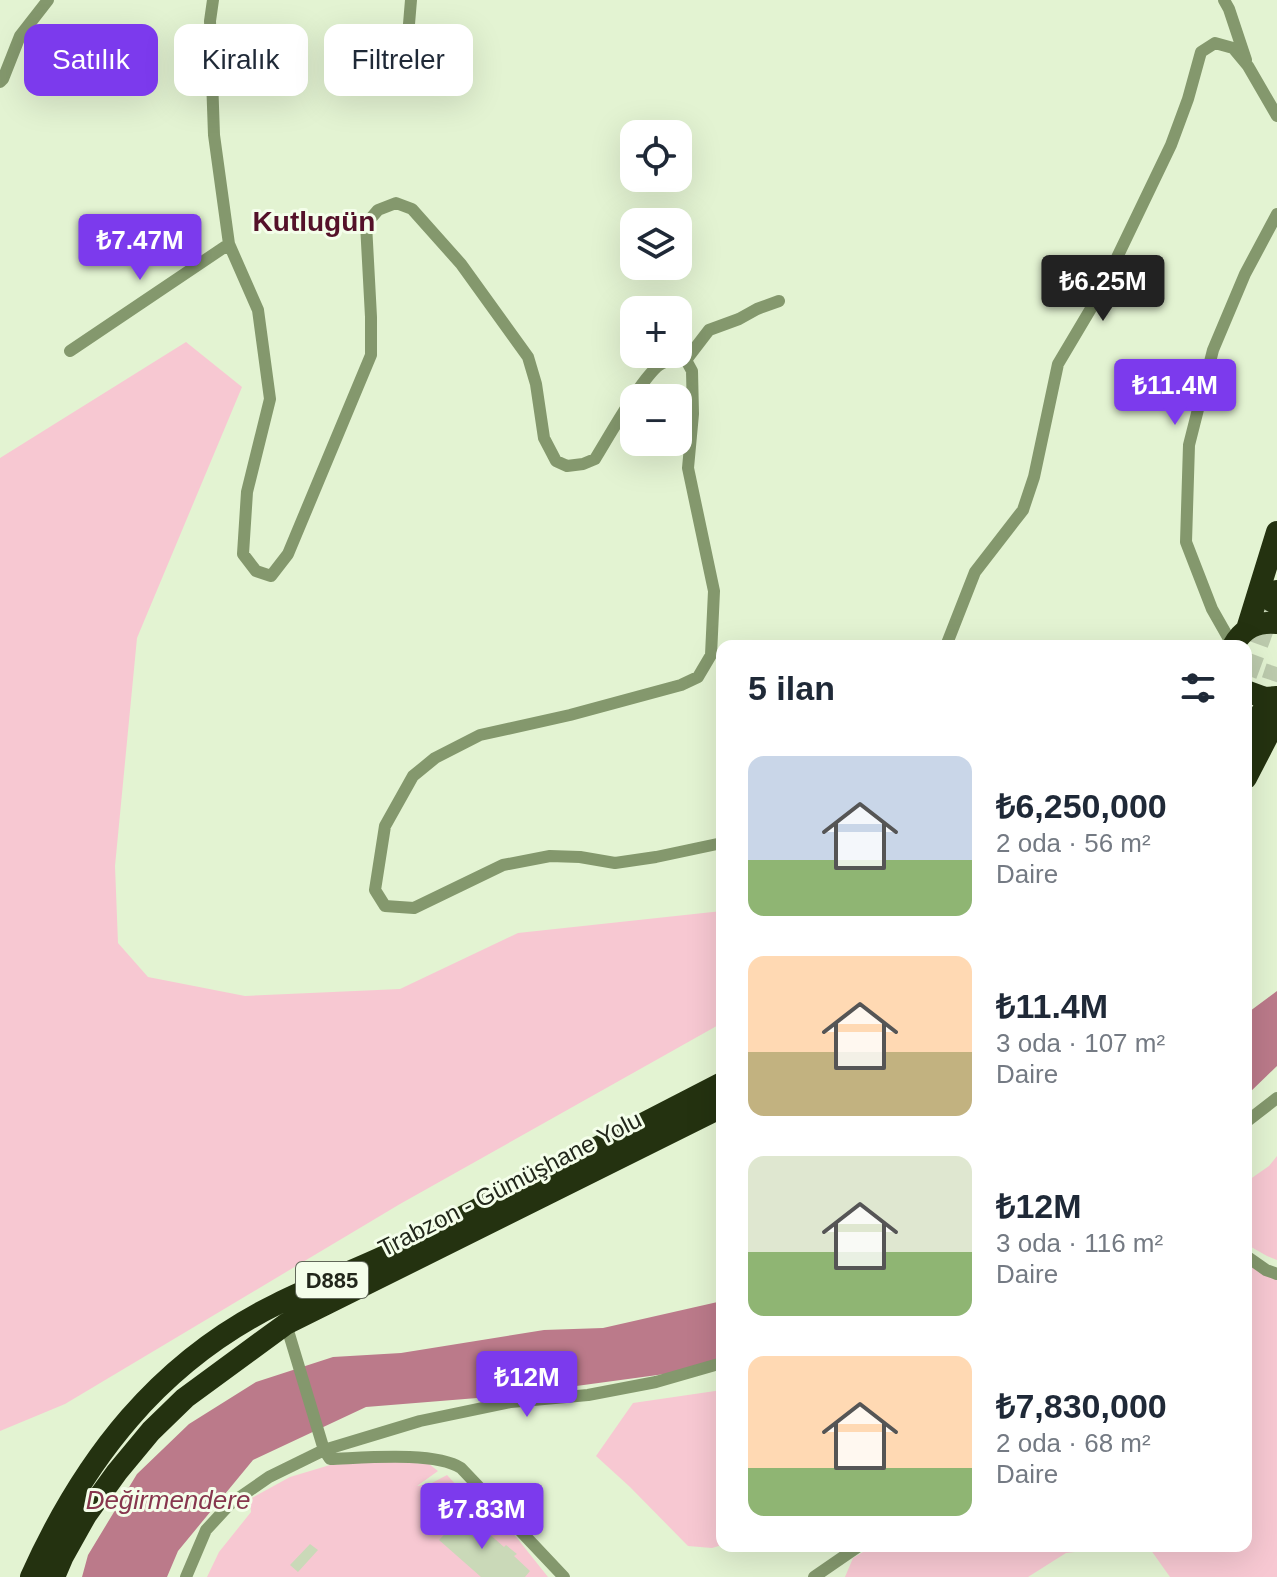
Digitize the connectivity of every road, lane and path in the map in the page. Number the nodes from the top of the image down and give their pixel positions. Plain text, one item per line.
1 (48, 0) edge
2 (213, 0) edge
3 (411, 0) edge
4 (1224, 0) edge
5 (409, 24) edge
6 (1248, 66) junction
7 (0, 82) edge
8 (1277, 116) edge
9 (1277, 214) edge
10 (229, 244) junction
11 (779, 301) dead end
12 (70, 351) dead end
13 (692, 352) edge
14 (656, 368) edge
15 (690, 368) edge
16 (1277, 532) edge
17 (1276, 605) edge
18 (948, 640) edge
19 (1238, 640) edge
20 (1252, 693) edge
21 (1272, 709) edge
22 (1252, 734) edge
23 (1252, 762) edge
24 (716, 844) edge
25 (716, 1072) edge
26 (716, 1086) edge
27 (1277, 1098) edge
28 (716, 1113) edge
29 (1252, 1117) edge
30 (621, 1135) junction
31 (1252, 1260) edge
32 (1277, 1274) edge
33 (288, 1331) junction
34 (716, 1365) edge
35 (323, 1444) junction
36 (850, 1552) edge
37 (31, 1577) edge
38 (54, 1577) edge
39 (186, 1577) edge
40 (564, 1577) edge
41 (814, 1577) edge

1 - 7 street
2 - 10 street
3 - 5 street
4 - 6 street
6 - 8 street
6 - 18 street
9 - 19 street
10 - 12 street
10 - 14 street
11 - 13 street
15 - 24 street
16 - 19 highway
17 - 19 highway
20 - 21 highway
21 - 22 highway
21 - 23 highway
25 - 30 highway, Trabzon - Gümüşhane Yolu
26 - 30 highway, Trabzon - Gümüşhane Yolu / D885
27 - 29 street
28 - 33 highway, Trabzon - Gümüşhane Yolu / D885
30 - 37 highway, Trabzon - Gümüşhane Yolu / D885
31 - 32 street
33 - 35 street
33 - 38 highway, Trabzon - Gümüşhane Yolu / D885
34 - 35 street
35 - 39 street
35 - 40 street
36 - 41 street

